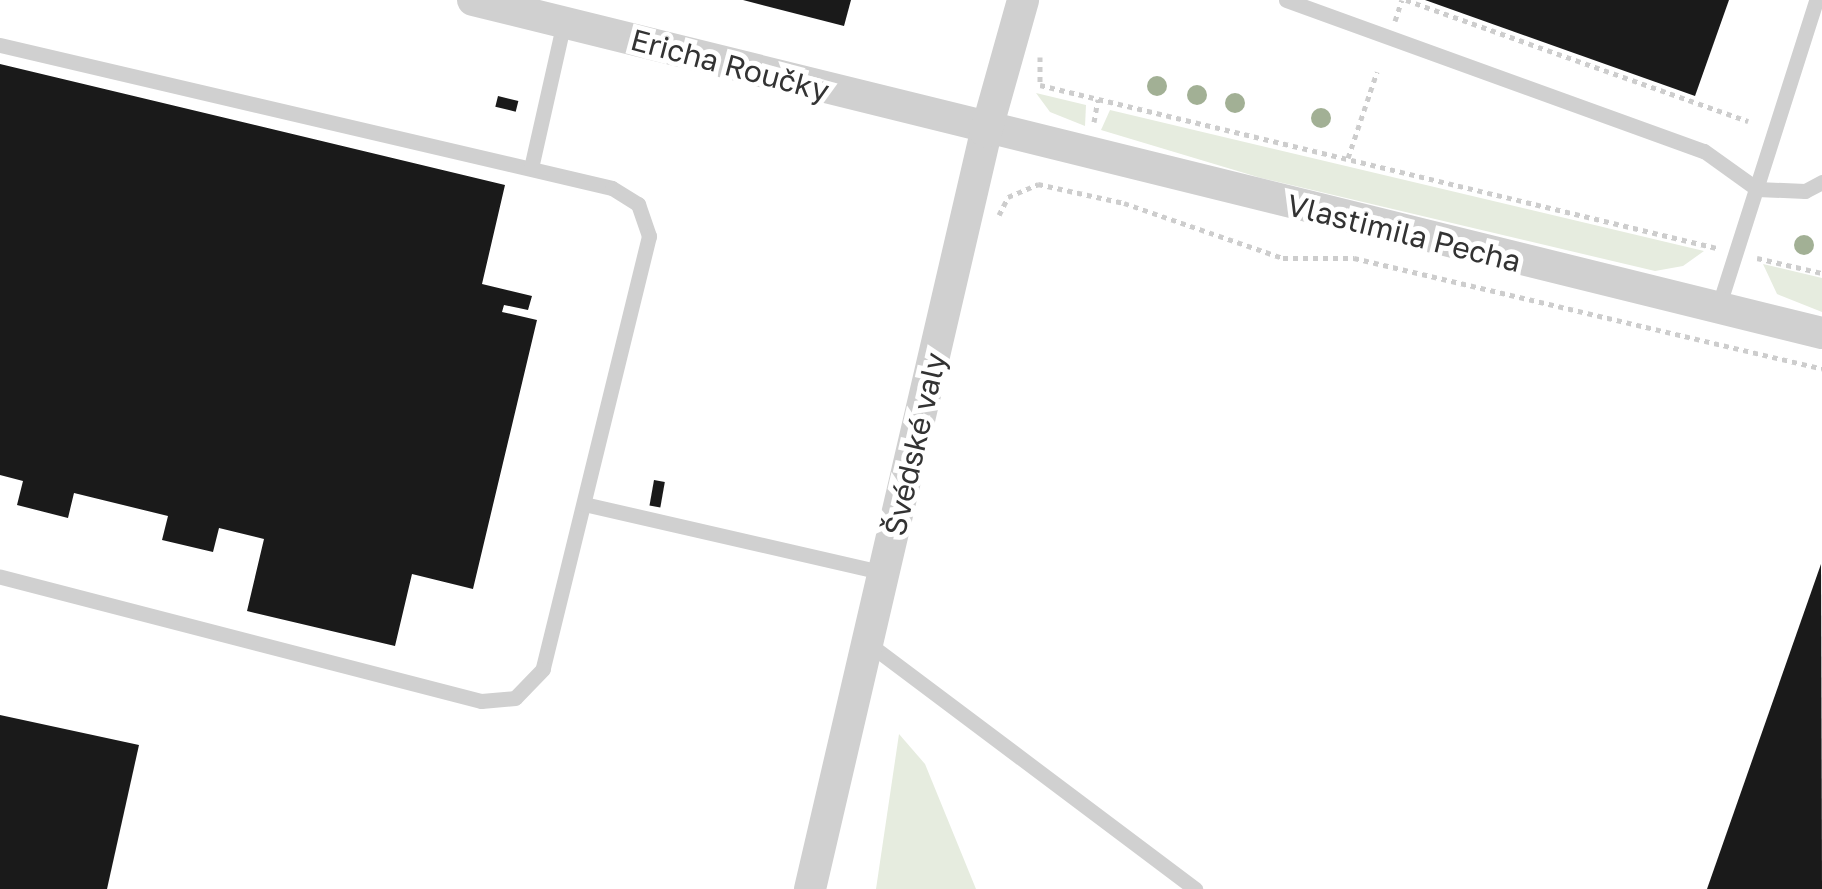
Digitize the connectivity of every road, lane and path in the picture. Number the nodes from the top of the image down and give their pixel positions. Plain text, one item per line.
1 (473, 0) edge
2 (1024, 0) edge
3 (1286, 0) edge
4 (1404, 0) edge
5 (1816, 0) edge
6 (564, 21) junction
7 (1394, 22) dead end
8 (1013, 44) junction
9 (0, 45) edge
10 (1377, 72) dead end
11 (1748, 122) dead end
12 (986, 132) junction
13 (1348, 158) junction
14 (531, 168) junction
15 (1822, 182) edge
16 (1756, 188) junction
17 (995, 232) dead end
18 (1736, 253) junction
19 (1822, 273) edge
20 (1718, 308) junction
21 (1822, 333) edge
22 (1822, 369) edge
23 (584, 504) junction
24 (886, 573) junction
25 (0, 577) edge
26 (869, 644) junction
27 (810, 889) edge
28 (1195, 889) edge

1 - 6 street, Ericha Roučky
2 - 8 street, Švédské valy
3 - 16 lane
4 - 7 path
4 - 11 path
5 - 16 lane
6 - 12 street, Ericha Roučky
6 - 14 lane
8 - 12 street, Švédské valy
8 - 13 path
9 - 14 lane
10 - 13 path
12 - 20 street, Vlastimila Pecha
12 - 24 street, Švédské valy
13 - 18 path
14 - 23 lane
15 - 16 lane
16 - 18 lane
17 - 22 path
18 - 19 path
18 - 20 lane
20 - 21 street, Vlastimila Pecha
23 - 24 lane
23 - 25 lane
24 - 26 street, Švédské valy
26 - 27 street, Švédské valy
26 - 28 lane

